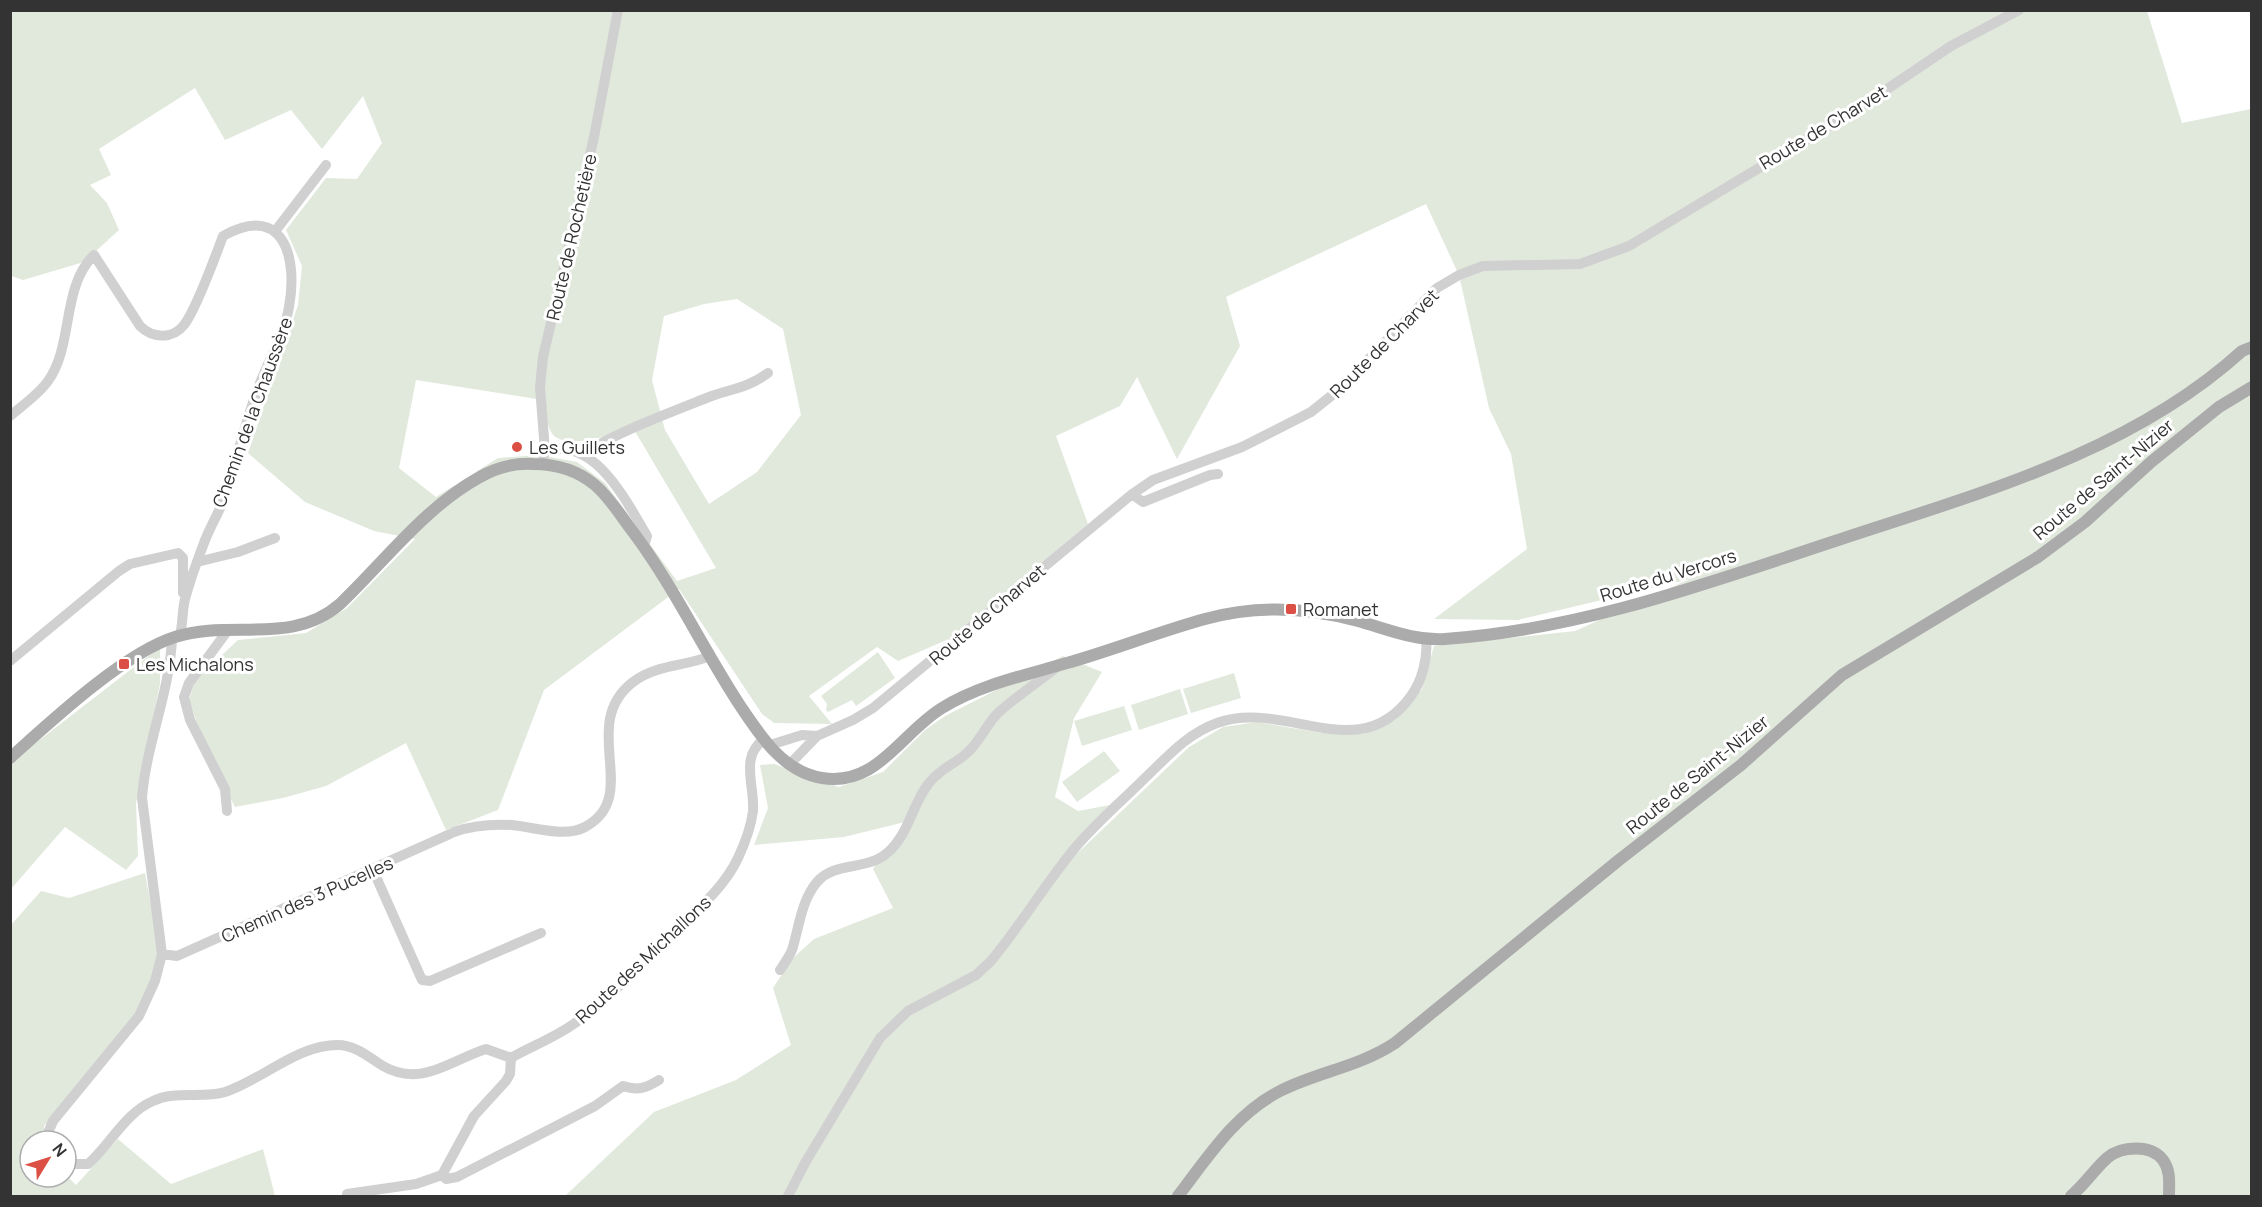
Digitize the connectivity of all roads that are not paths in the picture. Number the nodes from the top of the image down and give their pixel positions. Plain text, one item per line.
1 (618, 10) edge
2 (2019, 10) edge
3 (326, 165) dead end
4 (276, 230) junction
5 (2252, 347) edge
6 (768, 373) dead end
7 (2252, 387) edge
8 (10, 416) edge
9 (545, 451) junction
10 (583, 454) junction
11 (542, 464) junction
12 (1218, 474) dead end
13 (2032, 474) joint
14 (1133, 495) junction
15 (275, 538) dead end
16 (644, 546) junction
17 (197, 562) junction
18 (184, 600) junction
19 (228, 630) junction
20 (176, 637) junction
21 (1426, 640) junction
22 (710, 656) junction
23 (10, 661) edge
24 (1060, 665) junction
25 (817, 736) junction
26 (767, 742) junction
27 (10, 758) edge
28 (789, 765) junction
29 (227, 811) dead end
30 (373, 870) junction
31 (540, 933) dead end
32 (162, 954) junction
33 (780, 970) dead end
34 (511, 1058) junction
35 (659, 1080) dead end
36 (50, 1129) edge
37 (78, 1164) edge
38 (442, 1175) junction
39 (347, 1194) dead end
40 (788, 1197) edge
41 (1178, 1197) edge
42 (2071, 1197) edge
43 (2169, 1197) edge

1 - 9 street, Route de Rochetière
2 - 14 street, Route de Charvet
3 - 4 street
4 - 8 street
4 - 17 street, Chemin de la Chaussère
5 - 13 main road, Route de Saint-Nizier
6 - 10 street
7 - 41 main road, Route de Saint-Nizier
9 - 10 street
9 - 11 street, Route de Rochetière
10 - 16 street
11 - 16 main road
11 - 19 main road
12 - 14 street
13 - 21 main road, Route du Vercors
14 - 25 street, Route de Charvet
15 - 17 street
16 - 22 main road
17 - 18 street, Chemin de la Chaussère
18 - 20 street, Chemin de la Chaussère
18 - 23 street
19 - 20 main road
19 - 29 street
20 - 27 main road
20 - 32 street
21 - 24 main road, Route du Vercors
21 - 40 street
22 - 26 main road
22 - 30 street, Chemin des 3 Pucelles
24 - 28 main road, Route du Vercors
24 - 33 street
25 - 26 street, Route de Charvet
25 - 28 street, Route de Charvet
26 - 28 main road
26 - 34 street, Route des Michallons
30 - 31 street
30 - 32 street, Chemin des 3 Pucelles
32 - 36 street
34 - 37 street
34 - 38 street
35 - 38 street
38 - 39 street
42 - 43 main road

